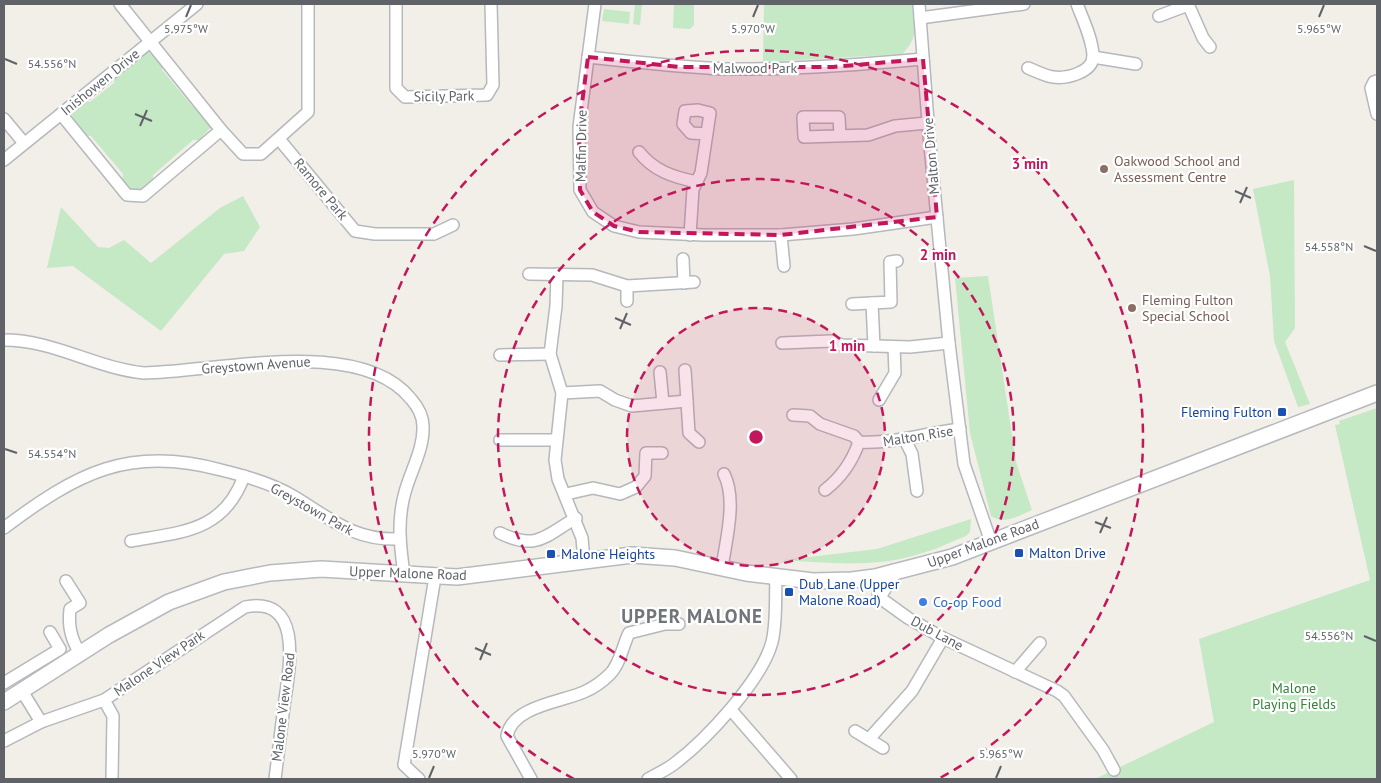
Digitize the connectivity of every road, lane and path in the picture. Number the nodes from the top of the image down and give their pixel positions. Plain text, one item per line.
1 (120, 4) edge
2 (197, 4) edge
3 (308, 4) edge
4 (396, 4) edge
5 (491, 4) edge
6 (595, 4) edge
7 (920, 4) edge
8 (1024, 4) edge
9 (1077, 4) edge
10 (1188, 4) edge
11 (1159, 16) dead end
12 (920, 18) junction
13 (150, 40) junction
14 (1210, 47) dead end
15 (588, 57) junction
16 (1093, 58) junction
17 (923, 59) junction
18 (1136, 64) dead end
19 (1028, 68) dead end
20 (1377, 81) edge
21 (61, 114) junction
22 (1377, 114) edge
23 (4, 119) edge
24 (928, 123) junction
25 (222, 130) junction
26 (707, 134) dead end
27 (840, 136) dead end
28 (279, 139) junction
29 (24, 143) junction
30 (639, 152) dead end
31 (4, 160) edge
32 (697, 182) junction
33 (937, 217) junction
34 (453, 224) dead end
35 (690, 235) junction
36 (781, 235) junction
37 (683, 259) dead end
38 (897, 262) dead end
39 (784, 266) dead end
40 (529, 274) dead end
41 (557, 274) junction
42 (627, 286) junction
43 (627, 301) dead end
44 (872, 303) junction
45 (852, 304) dead end
46 (4, 340) edge
47 (782, 343) dead end
48 (949, 343) junction
49 (874, 346) junction
50 (894, 347) junction
51 (505, 352) dead end
52 (550, 354) junction
53 (686, 370) dead end
54 (659, 372) dead end
55 (562, 393) junction
56 (1377, 393) edge
57 (879, 400) dead end
58 (687, 401) junction
59 (663, 403) junction
60 (793, 415) dead end
61 (960, 429) junction
62 (505, 436) dead end
63 (556, 440) junction
64 (905, 440) junction
65 (699, 442) dead end
66 (859, 442) junction
67 (662, 453) dead end
68 (724, 474) dead end
69 (244, 476) junction
70 (825, 490) dead end
71 (917, 491) dead end
72 (566, 494) junction
73 (576, 518) junction
74 (4, 528) edge
75 (500, 532) dead end
76 (400, 539) junction
77 (131, 541) dead end
78 (991, 542) junction
79 (584, 561) junction
80 (722, 568) junction
81 (894, 572) junction
82 (404, 574) junction
83 (435, 576) junction
84 (776, 577) junction
85 (875, 577) junction
86 (66, 581) dead end
87 (880, 594) junction
88 (273, 609) joint
89 (679, 624) dead end
90 (50, 632) dead end
91 (944, 638) junction
92 (1040, 643) dead end
93 (80, 654) junction
94 (1015, 672) junction
95 (4, 683) edge
96 (22, 691) junction
97 (104, 700) junction
98 (4, 702) edge
99 (731, 710) junction
100 (41, 722) junction
101 (855, 731) dead end
102 (869, 740) junction
103 (4, 741) edge
104 (883, 748) dead end
105 (1114, 770) dead end
106 (112, 779) edge
107 (274, 779) edge
108 (419, 779) edge
109 (531, 779) edge
110 (648, 779) edge
111 (791, 779) edge

1 - 13 street
2 - 13 street, Inishowen Drive
3 - 28 street
4 - 5 street, Sicily Park
6 - 15 street, Malfin Drive
7 - 12 street, Malton Drive
8 - 12 street
9 - 16 street
10 - 11 street
10 - 14 street
12 - 17 street, Malton Drive
13 - 21 street, Inishowen Drive
13 - 25 street
15 - 17 street, Malwood Park
15 - 35 street, Malfin Drive
16 - 18 street
16 - 19 street
17 - 24 street, Malton Drive
20 - 22 street
21 - 25 street
21 - 29 street, Inishowen Drive
23 - 29 street
24 - 27 street
24 - 33 street, Malton Drive
25 - 28 street
26 - 32 street
28 - 34 street, Ramore Park
29 - 31 street, Inishowen Drive
30 - 32 street
32 - 35 street
33 - 36 street, Malfin Drive
33 - 48 street, Malton Drive
35 - 36 street, Malfin Drive
36 - 39 street
37 - 42 street
38 - 44 street
40 - 41 street
41 - 42 street
41 - 52 street
42 - 43 street
44 - 45 street
44 - 49 street
46 - 76 street, Greystown Avenue
47 - 49 street
48 - 50 street
48 - 61 street, Malton Drive
49 - 50 street
50 - 57 street
51 - 52 street
52 - 55 street
53 - 58 street
54 - 59 street
55 - 59 street
55 - 63 street
56 - 78 main road, Upper Malone Road
58 - 59 street
58 - 65 street
60 - 66 street, Malton Rise
61 - 64 street, Malton Rise
61 - 78 street, Malton Drive
62 - 63 street
63 - 72 street
64 - 66 street, Malton Rise
64 - 71 street
66 - 70 street
67 - 72 street
68 - 80 street
69 - 74 street, Greystown Park
69 - 76 street, Greystown Park
69 - 77 street
72 - 73 street
73 - 75 street
73 - 79 street
76 - 82 street, Greystown Avenue
78 - 81 main road, Upper Malone Road
79 - 80 main road, Upper Malone Road
79 - 83 main road, Upper Malone Road
80 - 84 main road, Upper Malone Road
81 - 85 main road, Upper Malone Road
81 - 87 main road
82 - 83 main road, Upper Malone Road
82 - 93 main road, Upper Malone Road
83 - 108 street
84 - 85 main road, Upper Malone Road
84 - 99 street
85 - 87 street
86 - 93 street
87 - 91 street, Dub Lane
88 - 97 street, Malone View Park
88 - 107 street, Malone View Road
89 - 109 street
90 - 95 street
91 - 94 street, Dub Lane
91 - 102 street
92 - 94 street
93 - 96 main road, Upper Malone Road
94 - 105 street, Dub Lane
96 - 98 main road, Upper Malone Road
96 - 100 street
97 - 100 street, Malone View Park
97 - 106 street
99 - 110 street
99 - 111 street
100 - 103 street, Malone View Park
101 - 102 street
102 - 104 street

